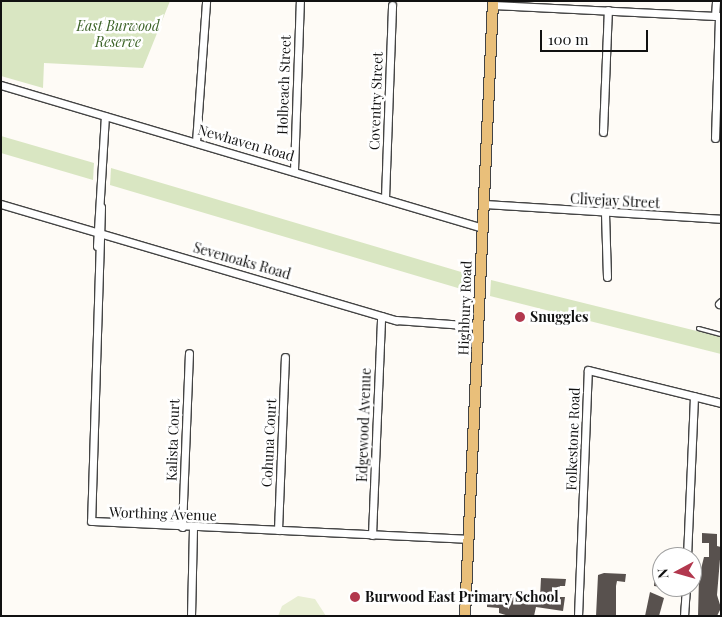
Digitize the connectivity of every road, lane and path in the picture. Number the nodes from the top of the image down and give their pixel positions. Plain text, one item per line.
1 (206, 1) edge
2 (300, 1) edge
3 (603, 1) edge
4 (716, 1) edge
5 (493, 3) edge
6 (392, 5) dead end
7 (606, 10) junction
8 (718, 16) edge
9 (1, 85) edge
10 (105, 116) junction
11 (603, 132) dead end
12 (715, 138) dead end
13 (196, 142) junction
14 (294, 170) junction
15 (385, 198) junction
16 (1, 204) edge
17 (484, 208) junction
18 (605, 213) junction
19 (721, 219) edge
20 (483, 228) junction
21 (100, 232) junction
22 (607, 277) dead end
23 (381, 316) junction
24 (478, 326) junction
25 (698, 328) dead end
26 (721, 334) edge
27 (189, 353) dead end
28 (286, 357) dead end
29 (694, 396) junction
30 (721, 403) edge
31 (182, 527) junction
32 (193, 528) junction
33 (278, 530) junction
34 (372, 535) junction
35 (468, 539) junction
36 (687, 547) edge
37 (685, 597) edge
38 (191, 616) edge
39 (465, 616) edge
40 (578, 616) edge
41 (684, 616) edge

1 - 13 street
2 - 14 street, Holbeach Street
3 - 7 street
4 - 8 street
5 - 7 street
5 - 17 main road, Highbury Road
6 - 15 street, Coventry Street
7 - 8 street
7 - 11 street
8 - 12 street
9 - 10 street, Newhaven Road
10 - 13 street, Newhaven Road
10 - 21 street, Worthing Avenue
13 - 14 street, Newhaven Road
14 - 15 street, Newhaven Road
15 - 20 street, Newhaven Road
16 - 21 street, Sevenoaks Road
17 - 18 street, Clivejay Street
17 - 20 main road, Highbury Road
18 - 19 street, Clivejay Street
18 - 22 street
20 - 24 main road, Highbury Road
21 - 23 street, Sevenoaks Road
21 - 31 street, Worthing Avenue
23 - 24 street, Sevenoaks Road
23 - 34 street, Edgewood Avenue
24 - 35 main road, Highbury Road
25 - 26 lane
27 - 31 street, Kalista Court
28 - 33 street, Cohuna Court
29 - 30 street, Folkestone Road
29 - 36 street
29 - 40 street, Folkestone Road
31 - 32 street, Worthing Avenue
32 - 33 street, Worthing Avenue
32 - 38 street
33 - 34 street, Worthing Avenue
34 - 35 street, Worthing Avenue
35 - 39 main road, Highbury Road
37 - 41 street

